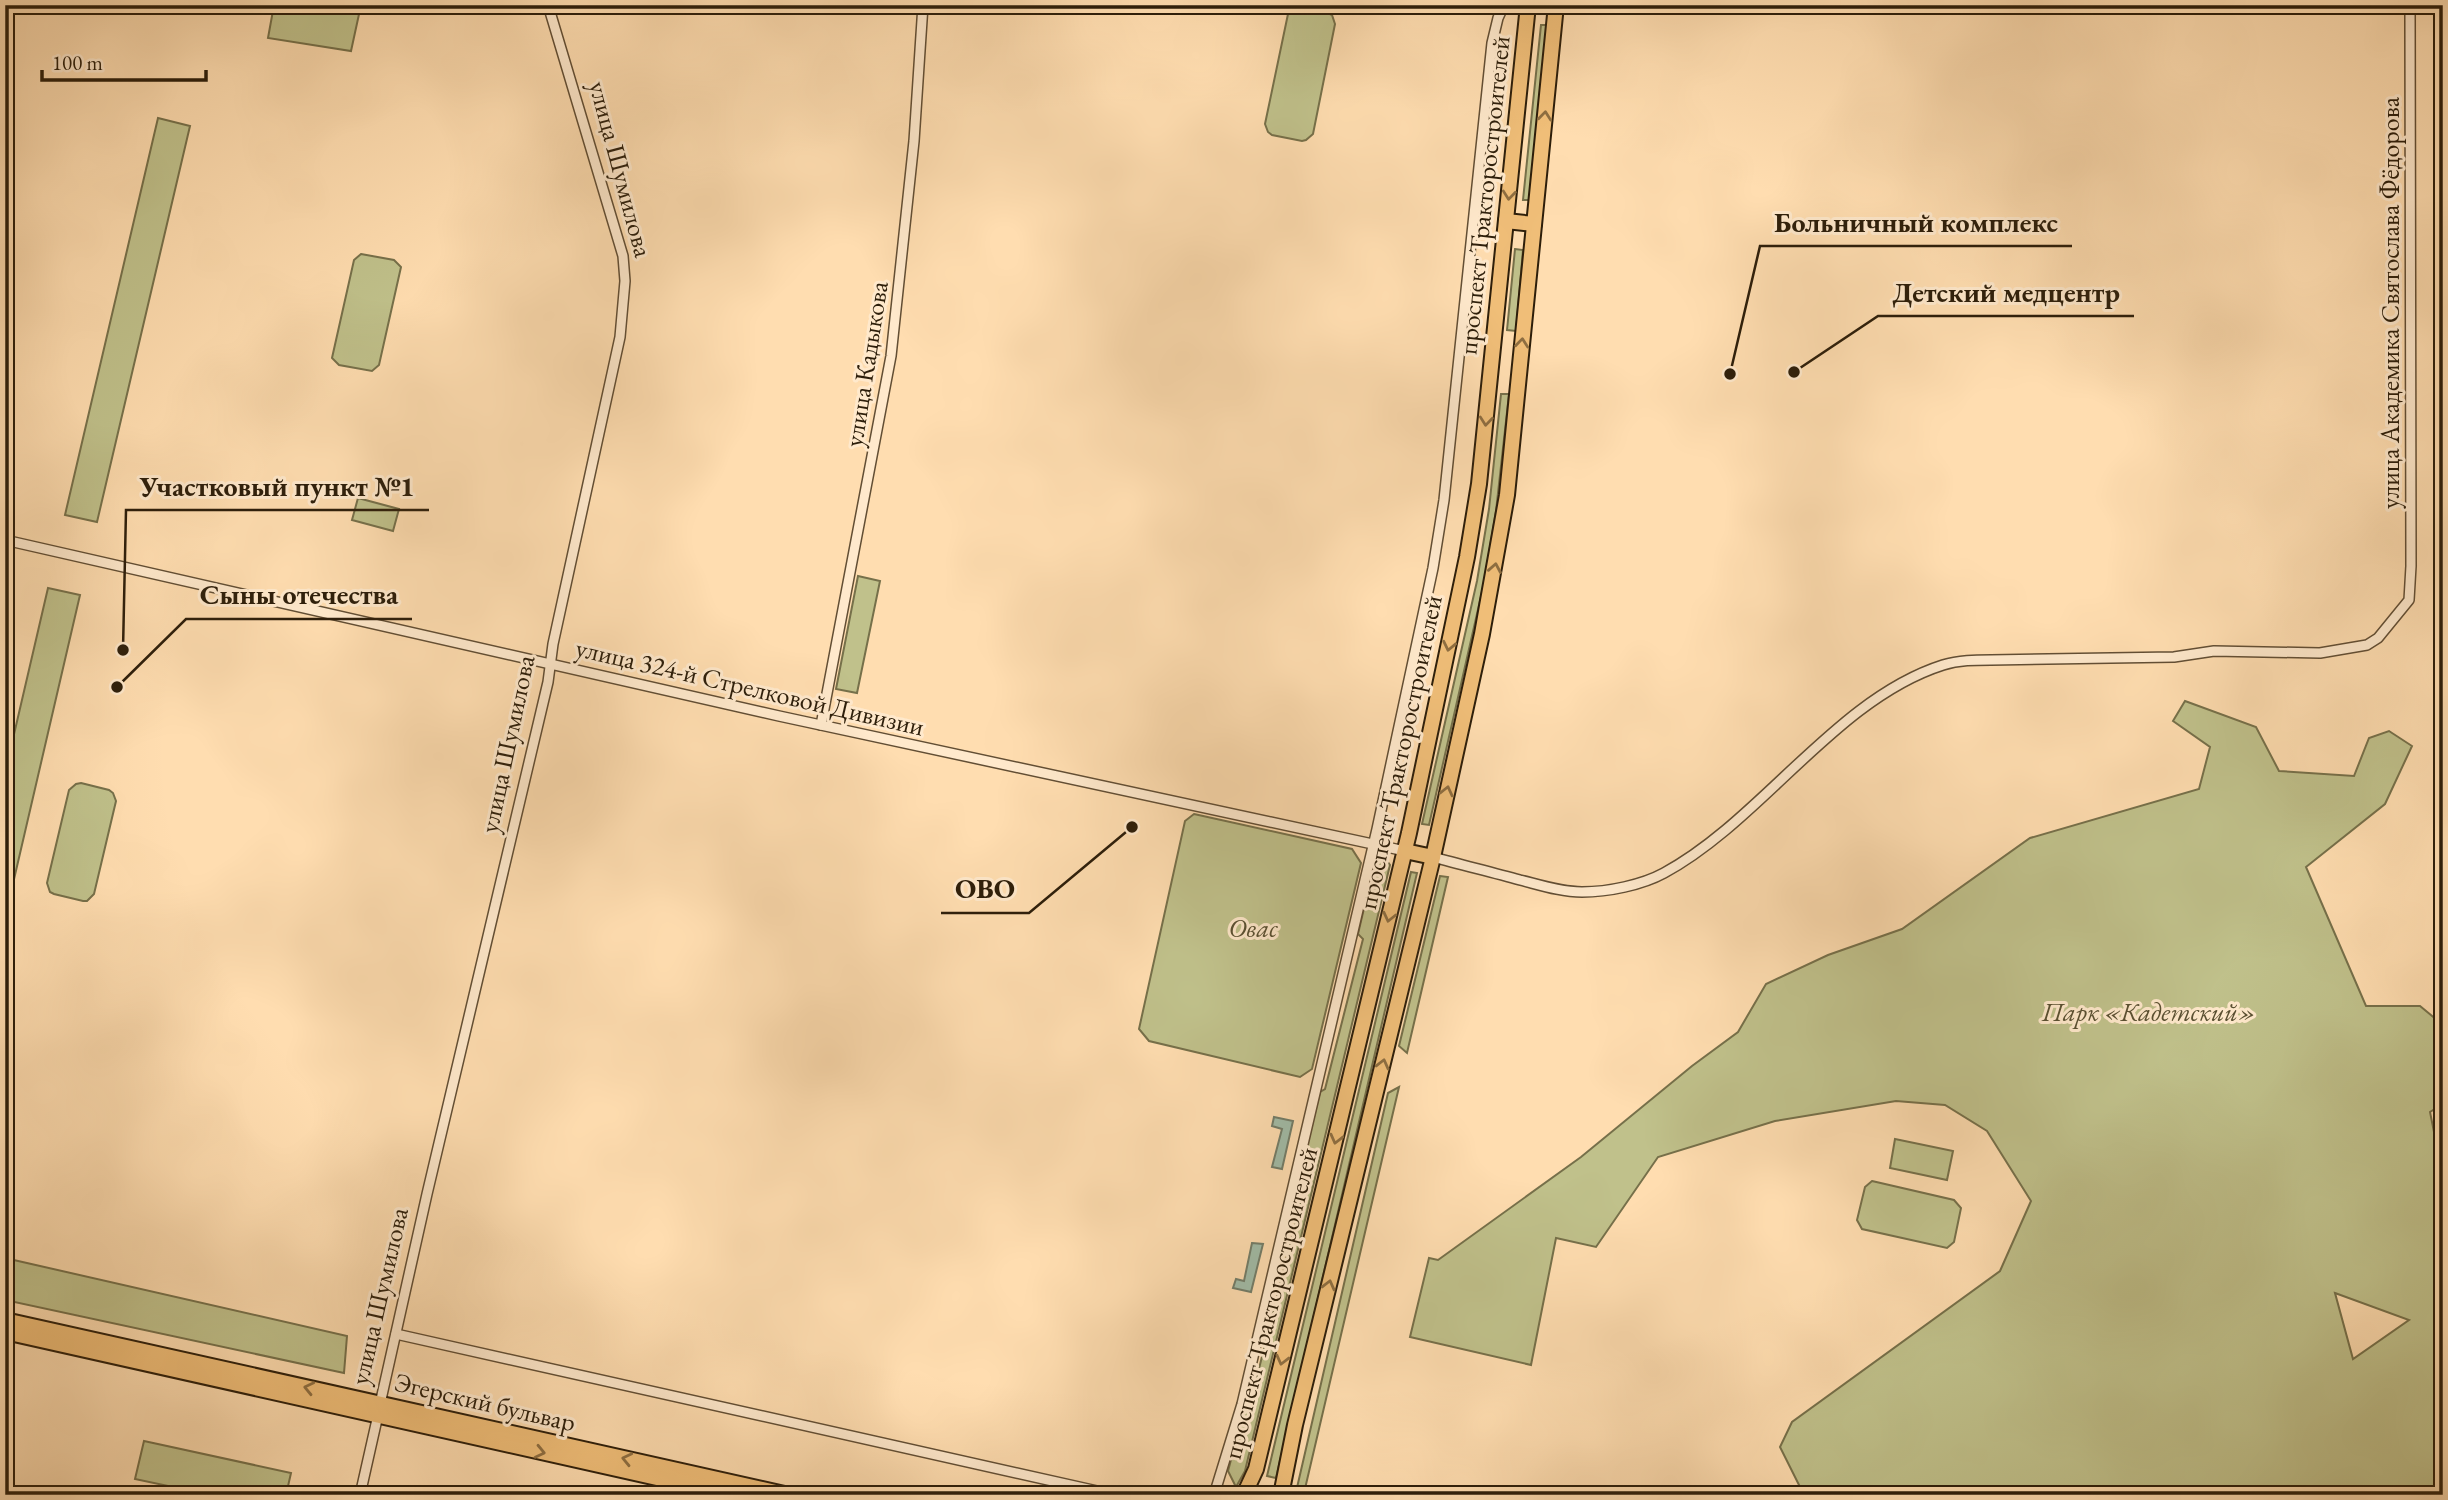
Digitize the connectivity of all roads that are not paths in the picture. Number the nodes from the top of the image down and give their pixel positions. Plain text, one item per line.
1 (548, 5) edge
2 (923, 5) edge
3 (1504, 5) edge
4 (1528, 5) edge
5 (1540, 5) edge
6 (2410, 5) edge
7 (1556, 6) edge
8 (1506, 221) junction
9 (1534, 224) junction
10 (1491, 375) junction
11 (1518, 378) junction
12 (5, 540) edge
13 (551, 664) junction
14 (821, 724) junction
15 (1373, 844) junction
16 (1405, 851) junction
17 (1433, 857) junction
18 (5, 1320) edge
19 (5, 1332) edge
20 (396, 1335) junction
21 (125, 1353) junction
22 (379, 1410) junction
23 (671, 1475) junction
24 (360, 1495) edge
25 (733, 1495) edge
26 (789, 1495) edge
27 (1115, 1495) edge
28 (1214, 1495) edge
29 (1244, 1495) edge
30 (1281, 1495) edge

1 - 13 street, улица Шумилова
2 - 14 street, улица Кадыкова
3 - 15 street
4 -> 8 main road, проспект Тракторостроителей
5 - 7 main road
6 - 17 street, улица Академика Святослава Фёдорова
9 -> 7 main road, проспект Тракторостроителей
8 - 9 main road
8 - 10 main road, проспект Тракторостроителей
11 -> 9 main road, проспект Тракторостроителей
10 - 11 main road
10 -> 16 main road, проспект Тракторостроителей
17 -> 11 main road, проспект Тракторостроителей
12 - 13 street, улица 324-й Стрелковой Дивизии
13 - 14 street, улица 324-й Стрелковой Дивизии
13 - 20 street, улица Шумилова
14 - 15 street, улица 324-й Стрелковой Дивизии
15 - 16 street, улица 324-й Стрелковой Дивизии
15 - 28 street
16 - 17 main road
16 -> 29 main road, проспект Тракторостроителей
30 -> 17 main road, проспект Тракторостроителей
18 - 21 main road, Эгерский бульвар
19 - 21 main road, Эгерский бульвар
20 - 22 street, улица Шумилова
20 - 27 street
21 - 22 main road, Эгерский бульвар
22 - 23 main road, Эгерский бульвар
22 - 24 street, улица Шумилова
23 - 25 main road, Эгерский бульвар
23 - 26 main road, Эгерский бульвар

